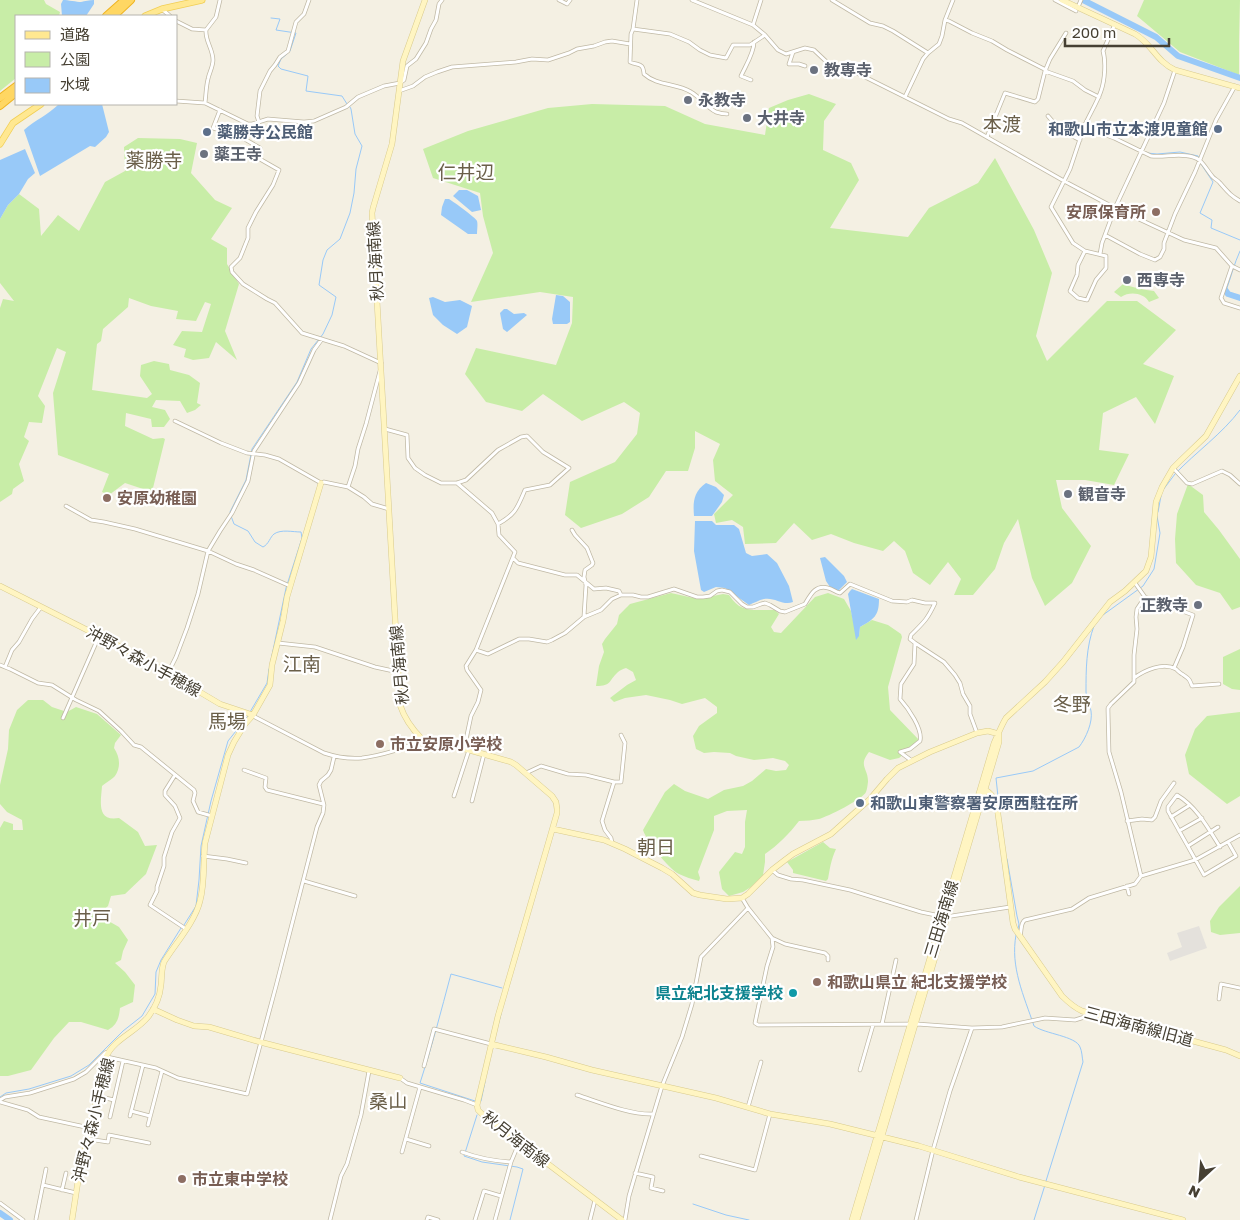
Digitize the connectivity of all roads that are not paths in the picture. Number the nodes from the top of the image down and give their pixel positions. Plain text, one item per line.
1 (124, 0) edge
2 (131, 0) edge
3 (202, 0) edge
4 (220, 0) edge
5 (309, 0) edge
6 (425, 0) edge
7 (442, 0) edge
8 (558, 0) edge
9 (570, 0) edge
10 (637, 0) edge
11 (760, 0) edge
12 (832, 0) edge
13 (953, 0) edge
14 (1055, 0) edge
15 (1062, 0) edge
16 (1081, 0) edge
17 (695, 1) edge
18 (1078, 8) junction
19 (162, 9) junction
20 (107, 15) edge
21 (115, 15) edge
22 (147, 15) edge
23 (169, 15) edge
24 (945, 20) junction
25 (178, 22) edge
26 (1115, 24) junction
27 (753, 25) junction
28 (633, 29) junction
29 (206, 30) junction
30 (1066, 33) dead end
31 (765, 35) junction
32 (754, 42) junction
33 (630, 44) junction
34 (793, 51) junction
35 (928, 53) junction
36 (805, 66) dead end
37 (1045, 70) junction
38 (1175, 70) junction
39 (751, 80) dead end
40 (400, 83) junction
41 (15, 87) edge
42 (1237, 87) edge
43 (399, 90) junction
44 (15, 93) edge
45 (905, 97) junction
46 (1099, 97) junction
47 (0, 98) edge
48 (178, 101) edge
49 (205, 103) junction
50 (39, 105) edge
51 (0, 106) edge
52 (220, 110) junction
53 (727, 114) dead end
54 (1048, 116) dead end
55 (259, 122) junction
56 (1084, 127) junction
57 (987, 137) junction
58 (1080, 140) junction
59 (0, 144) edge
60 (1142, 152) junction
61 (1200, 160) junction
62 (1064, 181) junction
63 (1240, 201) edge
64 (1116, 208) junction
65 (1168, 234) junction
66 (1105, 235) junction
67 (1085, 251) junction
68 (1100, 254) junction
69 (1232, 266) junction
70 (1240, 270) edge
71 (1240, 308) edge
72 (322, 339) junction
73 (381, 363) junction
74 (382, 370) junction
75 (1240, 376) edge
76 (175, 421) dead end
77 (385, 430) junction
78 (254, 454) junction
79 (1173, 468) junction
80 (321, 483) junction
81 (457, 483) junction
82 (1240, 484) edge
83 (348, 487) junction
84 (66, 506) dead end
85 (389, 509) junction
86 (498, 524) junction
87 (572, 530) dead end
88 (208, 551) junction
89 (513, 558) junction
90 (585, 581) junction
91 (1135, 583) junction
92 (0, 586) edge
93 (290, 587) junction
94 (621, 595) junction
95 (1144, 597) junction
96 (41, 607) junction
97 (584, 617) junction
98 (99, 636) junction
99 (278, 643) junction
100 (915, 643) junction
101 (476, 650) junction
102 (0, 665) edge
103 (5, 667) junction
104 (1174, 668) junction
105 (398, 672) junction
106 (167, 674) junction
107 (1134, 678) junction
108 (1220, 684) dead end
109 (71, 697) junction
110 (253, 716) junction
111 (63, 718) dead end
112 (977, 733) junction
113 (999, 734) junction
114 (621, 735) dead end
115 (422, 739) junction
116 (467, 749) junction
117 (484, 754) junction
118 (334, 757) junction
119 (912, 761) junction
120 (244, 770) dead end
121 (526, 773) junction
122 (175, 775) junction
123 (614, 782) junction
124 (1174, 783) dead end
125 (983, 789) junction
126 (454, 796) dead end
127 (472, 801) dead end
128 (323, 804) junction
129 (1190, 805) junction
130 (212, 816) junction
131 (1171, 817) junction
132 (1202, 818) junction
133 (1127, 821) junction
134 (1218, 828) dead end
135 (553, 829) junction
136 (1179, 831) junction
137 (1210, 832) junction
138 (1240, 835) edge
139 (612, 842) junction
140 (1228, 842) junction
141 (1188, 846) junction
142 (1220, 847) junction
143 (203, 856) junction
144 (1195, 860) junction
145 (246, 863) dead end
146 (772, 870) junction
147 (1141, 876) junction
148 (304, 881) junction
149 (1127, 886) junction
150 (1129, 894) dead end
151 (355, 896) dead end
152 (742, 898) junction
153 (1010, 906) junction
154 (748, 908) junction
155 (944, 916) junction
156 (186, 930) junction
157 (1018, 933) junction
158 (772, 938) junction
159 (828, 960) dead end
160 (896, 960) dead end
161 (1240, 988) edge
162 (1218, 999) dead end
163 (153, 1009) junction
164 (1094, 1014) junction
165 (873, 1024) junction
166 (882, 1024) junction
167 (913, 1024) junction
168 (972, 1028) junction
169 (260, 1042) junction
170 (491, 1044) junction
171 (107, 1055) junction
172 (1240, 1056) edge
173 (123, 1061) junction
174 (761, 1062) dead end
175 (143, 1065) junction
176 (424, 1066) dead end
177 (860, 1070) dead end
178 (162, 1071) junction
179 (369, 1071) junction
180 (400, 1078) joint
181 (662, 1086) junction
182 (420, 1087) junction
183 (577, 1095) dead end
184 (97, 1096) junction
185 (114, 1100) junction
186 (0, 1101) edge
187 (477, 1105) junction
188 (748, 1107) junction
189 (131, 1111) junction
190 (653, 1114) junction
191 (770, 1114) junction
192 (130, 1116) dead end
193 (150, 1116) junction
194 (110, 1117) dead end
195 (148, 1125) dead end
196 (90, 1128) junction
197 (880, 1136) junction
198 (88, 1139) junction
199 (406, 1139) junction
200 (149, 1143) dead end
201 (519, 1143) junction
202 (428, 1146) dead end
203 (933, 1150) junction
204 (402, 1152) dead end
205 (462, 1152) dead end
206 (701, 1156) dead end
207 (511, 1162) junction
208 (46, 1169) dead end
209 (635, 1173) junction
210 (66, 1174) dead end
211 (43, 1186) junction
212 (62, 1190) junction
213 (664, 1190) dead end
214 (76, 1193) junction
215 (501, 1196) junction
216 (594, 1200) junction
217 (0, 1203) edge
218 (36, 1219) edge
219 (23, 1220) edge
220 (72, 1220) edge
221 (330, 1220) edge
222 (427, 1220) edge
223 (438, 1220) edge
224 (475, 1220) edge
225 (495, 1220) edge
226 (590, 1220) edge
227 (624, 1220) edge
228 (852, 1220) edge
229 (857, 1220) edge
230 (916, 1220) edge
231 (1183, 1220) edge

1 - 20 highway
2 - 21 highway
3 - 19 main road
4 - 29 street
5 - 55 street
6 - 40 main road, 秋月海南線
7 - 40 street
8 - 9 street
10 - 28 street
11 - 27 street
12 - 35 street
13 - 24 street
14 - 18 street
15 - 18 main road
16 - 18 street
17 - 27 street
18 - 26 main road
19 - 22 main road
19 - 23 street
24 - 35 street
24 - 37 street
25 - 29 street
26 - 38 main road
26 - 46 street
27 - 31 street
28 - 32 street
28 - 33 street
29 - 49 street
30 - 37 street
31 - 32 street
31 - 34 street
32 - 39 street
33 - 43 street
33 - 53 street
34 - 36 street
34 - 45 street
35 - 45 street
37 - 46 street
37 - 57 street
38 - 42 main road
38 - 60 street
40 - 43 main road, 秋月海南線
40 - 55 street
41 - 47 highway
42 - 61 street
43 - 73 main road, 秋月海南線
44 - 51 highway
45 - 57 street
46 - 56 street
48 - 49 street
49 - 52 street
50 - 59 main road
52 - 55 street
52 - 72 street
54 - 58 street
56 - 58 street
56 - 60 street
57 - 62 street
58 - 62 street
60 - 61 street
60 - 64 street
61 - 63 street
61 - 65 street
62 - 64 street
62 - 67 street
64 - 65 street
64 - 66 street
65 - 66 street
65 - 69 street
66 - 68 street
67 - 68 street
67 - 68 street
69 - 70 street
69 - 71 street
72 - 73 street
72 - 78 street
73 - 74 main road, 秋月海南線
74 - 77 main road, 秋月海南線
74 - 83 street
75 - 79 main road, 三田海南線
76 - 78 street
77 - 81 street
77 - 85 main road, 秋月海南線
78 - 80 street
78 - 88 street
79 - 82 street
79 - 91 main road, 三田海南線
80 - 83 street
80 - 93 main road
81 - 86 street
81 - 86 street
83 - 85 street
84 - 88 street
85 - 105 main road, 秋月海南線
86 - 89 street
87 - 90 street
88 - 93 street
88 - 106 street
89 - 90 street
89 - 101 street
90 - 94 street
90 - 97 street
91 - 95 street
91 - 113 main road, 三田海南線
92 - 96 main road, 沖野々森小手穂線
93 - 99 main road
94 - 97 street
94 - 100 street
95 - 104 street
95 - 107 street
96 - 98 main road, 沖野々森小手穂線
96 - 103 street
97 - 101 street
98 - 106 main road, 沖野々森小手穂線
98 - 109 street
99 - 105 street
99 - 110 main road
100 - 112 street
100 - 119 street
101 - 116 street
102 - 103 street
103 - 109 street
104 - 107 street
104 - 108 street
105 - 115 main road, 秋月海南線
106 - 110 main road, 沖野々森小手穂線
107 - 133 street
109 - 111 street
109 - 122 street
110 - 118 street
110 - 130 main road, 沖野々森小手穂線
112 - 113 main road
112 - 119 main road
113 - 125 main road, 三田海南線
114 - 123 street
115 - 116 main road, 秋月海南線
115 - 118 street
116 - 117 main road, 秋月海南線
116 - 126 street
117 - 121 main road, 秋月海南線
117 - 127 street
118 - 128 street
119 - 146 main road
120 - 128 street
121 - 123 street
121 - 135 main road, 秋月海南線
122 - 130 street
122 - 156 street
123 - 139 street
124 - 133 street
125 - 153 main road, 三田海南線旧道
125 - 155 main road, 三田海南線
128 - 148 street
129 - 131 street
129 - 131 street
129 - 132 street
130 - 143 main road, 沖野々森小手穂線
131 - 136 street
132 - 136 street
132 - 137 street
133 - 147 street
134 - 137 street
135 - 139 main road
135 - 170 main road, 秋月海南線
136 - 141 street
137 - 141 street
137 - 142 street
138 - 140 street
139 - 152 main road
140 - 142 street
140 - 144 street
141 - 144 street
142 - 144 street
143 - 145 street
143 - 156 main road, 沖野々森小手穂線
144 - 147 street
146 - 152 main road
146 - 155 street
147 - 149 street
148 - 151 street
148 - 169 street
149 - 150 street
149 - 157 street
152 - 154 street
153 - 155 street
153 - 157 main road, 三田海南線旧道
154 - 158 street
154 - 181 street
155 - 167 main road, 三田海南線
156 - 163 main road, 沖野々森小手穂線
157 - 164 main road, 三田海南線旧道
158 - 159 street
158 - 165 street
160 - 166 street
161 - 162 street
163 - 169 main road
163 - 171 main road, 沖野々森小手穂線
164 - 168 street
164 - 172 main road, 三田海南線旧道
165 - 166 street
165 - 177 street
166 - 167 street
167 - 168 street
167 - 197 main road, 三田海南線
168 - 203 street
169 - 178 street
169 - 179 main road
170 - 176 street
170 - 181 main road
170 - 187 main road, 秋月海南線
171 - 173 street
171 - 184 main road, 沖野々森小手穂線
171 - 186 street
173 - 175 street
173 - 185 street
174 - 188 street
175 - 178 street
175 - 189 street
178 - 193 street
179 - 180 main road
179 - 221 street
180 - 182 street
181 - 188 main road
181 - 190 street
182 - 187 street
182 - 199 street
183 - 190 street
184 - 185 street
184 - 196 main road, 沖野々森小手穂線
185 - 194 street
186 - 196 street
187 - 201 main road, 秋月海南線
188 - 191 main road
189 - 192 street
189 - 193 street
190 - 209 street
191 - 197 main road
191 - 206 street
193 - 195 street
196 - 198 main road, 沖野々森小手穂線
197 - 203 main road
197 - 228 main road, 三田海南線
197 - 229 main road, 三田海南線
198 - 200 street
198 - 214 main road, 沖野々森小手穂線
199 - 202 street
199 - 204 street
201 - 207 street
201 - 216 main road, 秋月海南線
203 - 230 street
203 - 231 main road
205 - 207 street
207 - 215 street
208 - 211 street
209 - 213 street
209 - 227 street
210 - 212 street
211 - 212 street
211 - 218 street
212 - 214 street
214 - 220 main road, 沖野々森小手穂線
215 - 224 street
215 - 225 street
216 - 226 street
216 - 227 main road, 秋月海南線
217 - 219 street
222 - 223 street

